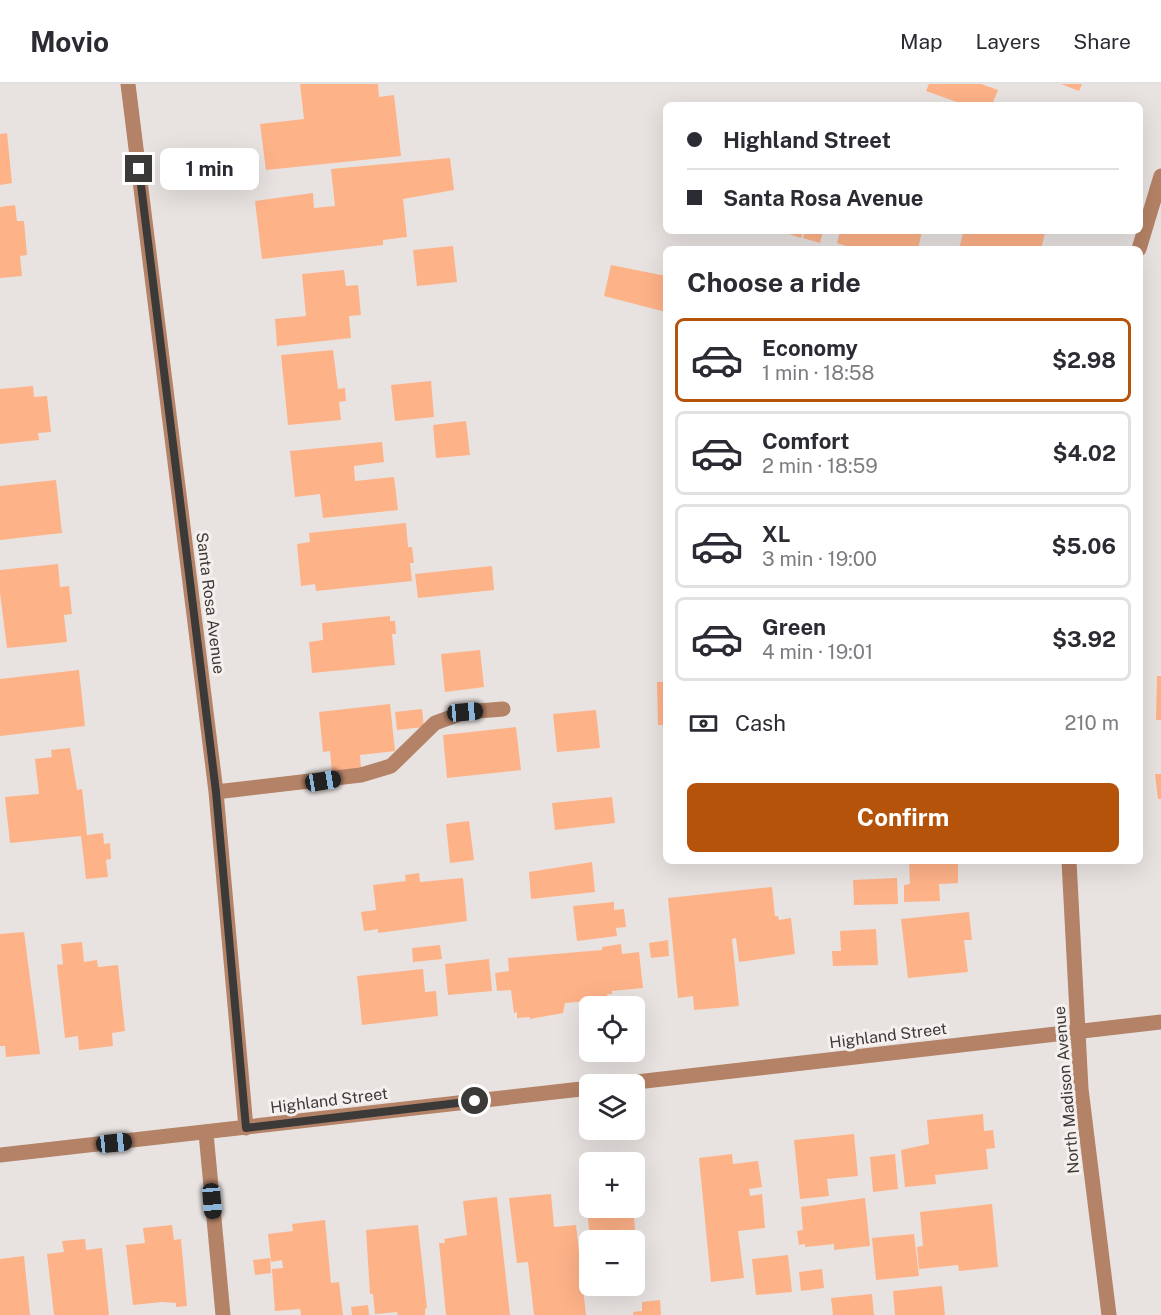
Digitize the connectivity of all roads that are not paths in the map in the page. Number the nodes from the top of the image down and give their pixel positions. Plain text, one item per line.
1 (128, 84) edge
2 (1161, 176) edge
3 (1140, 246) edge
4 (503, 709) dead end
5 (216, 792) junction
6 (1069, 864) edge
7 (1161, 1022) edge
8 (1078, 1031) junction
9 (645, 1081) edge
10 (579, 1089) edge
11 (246, 1128) junction
12 (206, 1133) junction
13 (0, 1155) edge
14 (223, 1315) edge
15 (1109, 1315) edge

1 - 5 street, Santa Rosa Avenue
2 - 3 street
4 - 5 street
5 - 11 street, Santa Rosa Avenue
6 - 8 street, North Madison Avenue
7 - 8 street, Highland Street
8 - 9 street, Highland Street
8 - 15 street, North Madison Avenue
10 - 11 street, Highland Street
11 - 12 street, Highland Street
12 - 13 street, Highland Street
12 - 14 street

